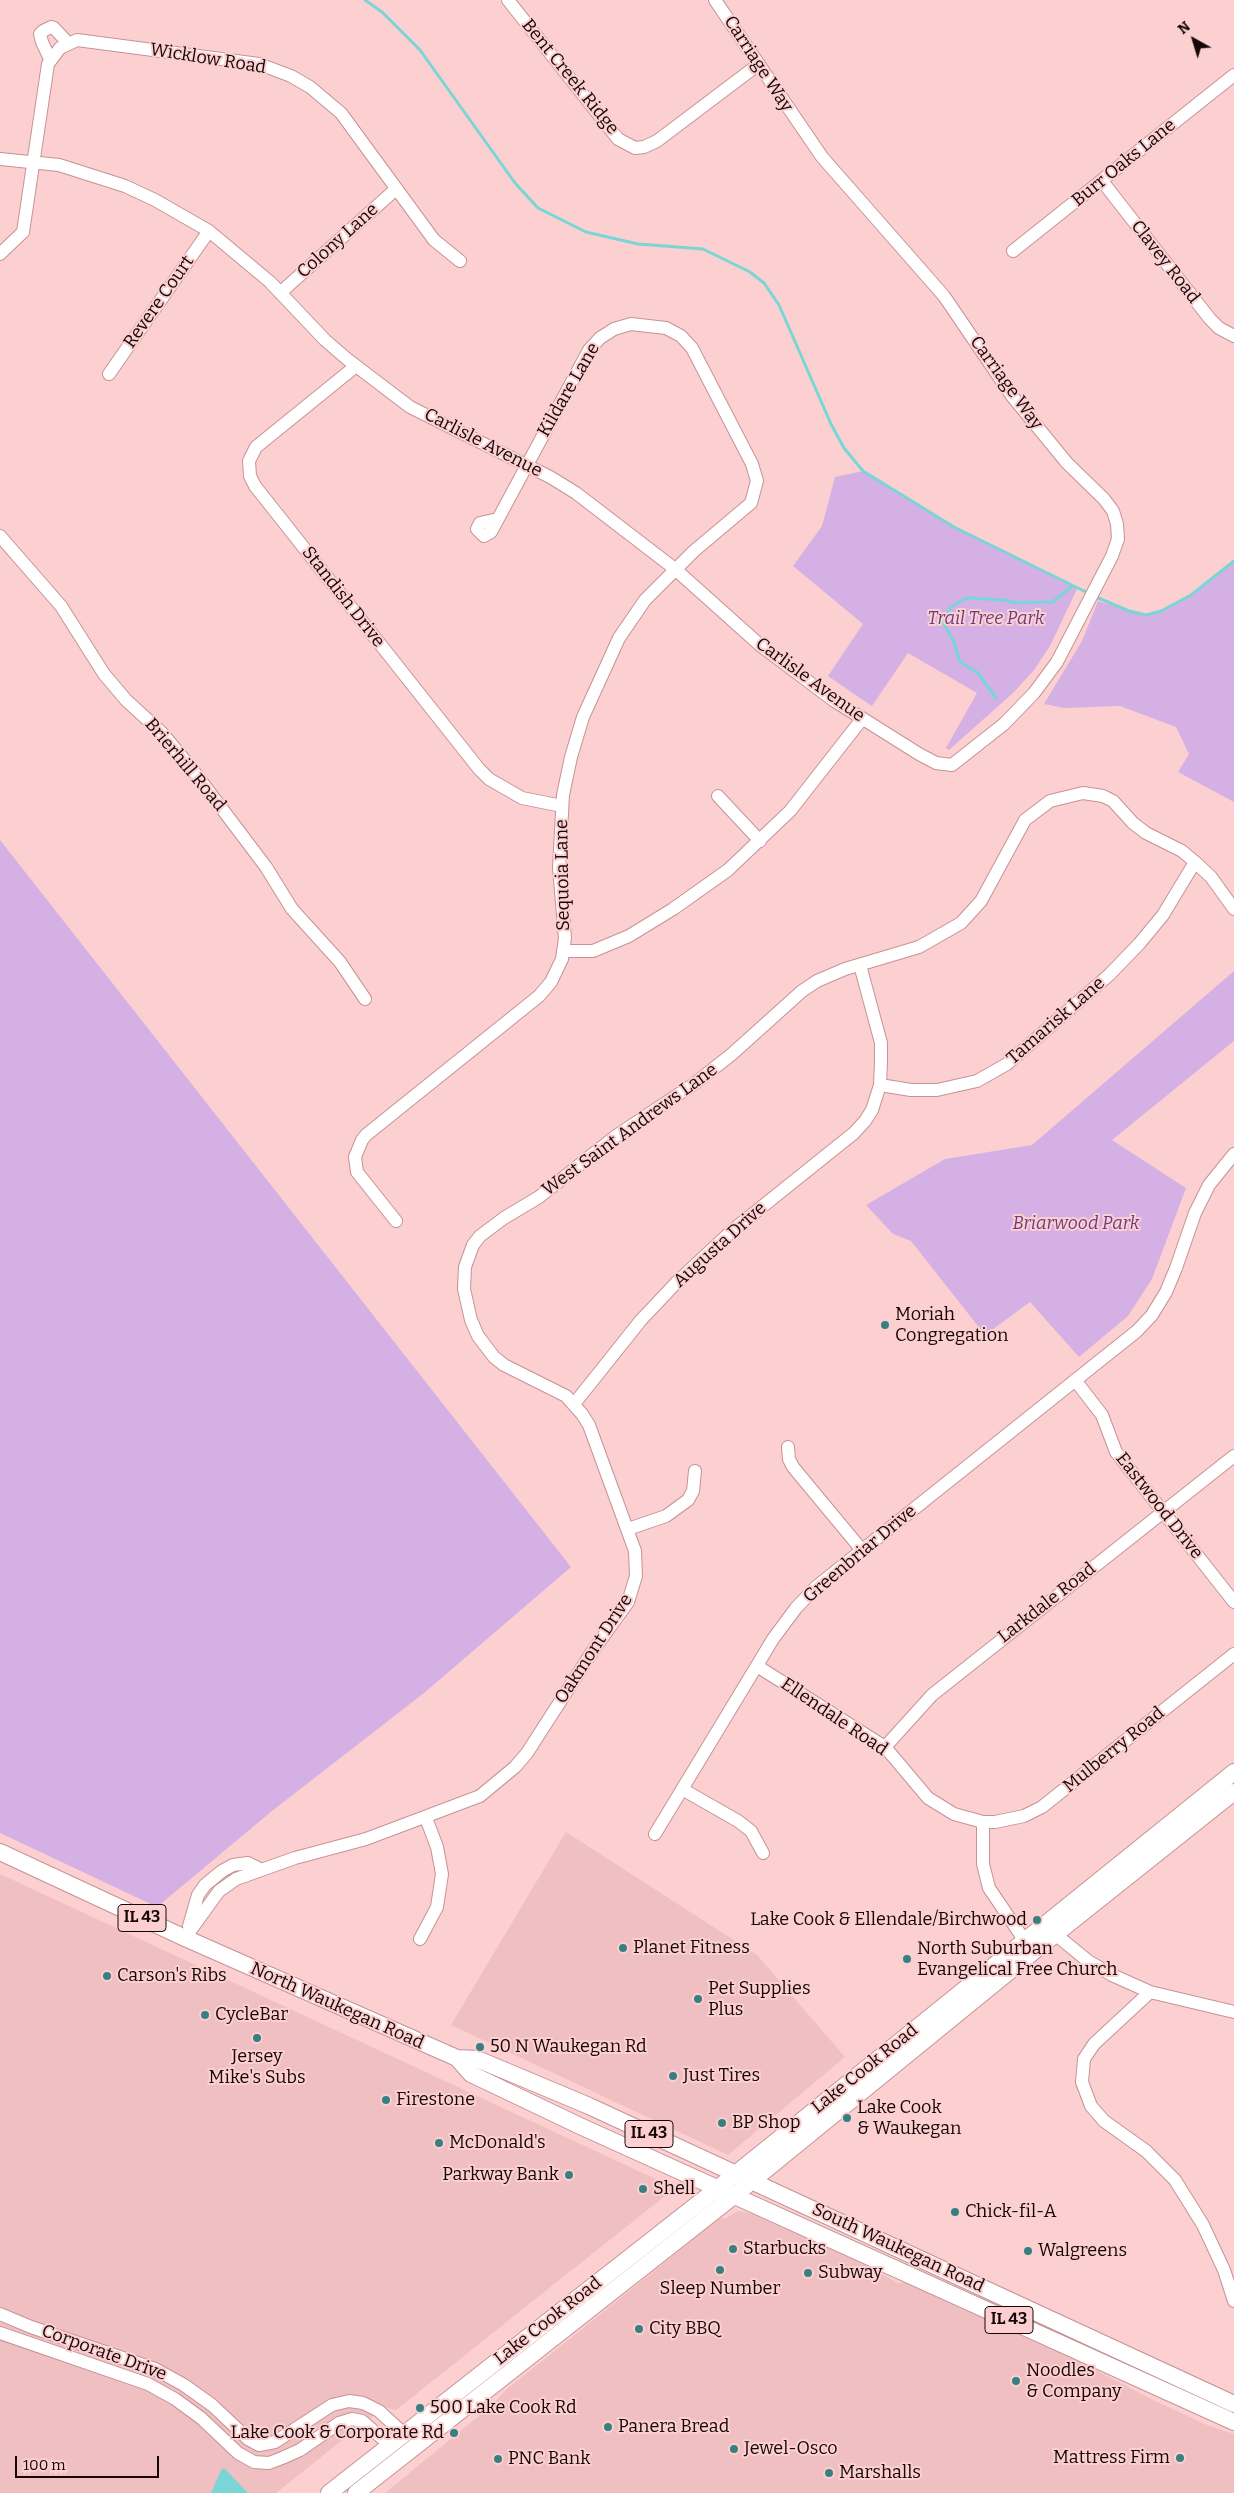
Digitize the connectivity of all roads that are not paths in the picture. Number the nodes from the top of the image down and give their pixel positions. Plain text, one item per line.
1 (508, 0) edge
2 (715, 0) edge
3 (64, 46) junction
4 (50, 59) junction
5 (759, 64) junction
6 (1234, 75) edge
7 (0, 159) edge
8 (33, 162) junction
9 (1102, 181) junction
10 (396, 189) junction
11 (208, 231) junction
12 (1014, 251) dead end
13 (0, 254) edge
14 (460, 261) dead end
15 (280, 294) junction
16 (1234, 336) edge
17 (356, 366) junction
18 (109, 374) dead end
19 (747, 455) joint
20 (526, 465) junction
21 (498, 519) dead end
22 (0, 536) edge
23 (675, 569) junction
24 (862, 718) junction
25 (952, 766) joint
26 (718, 796) dead end
27 (562, 806) junction
28 (760, 841) junction
29 (1195, 862) junction
30 (1234, 909) edge
31 (563, 951) junction
32 (860, 965) junction
33 (365, 999) dead end
34 (880, 1085) junction
35 (1234, 1154) edge
36 (396, 1221) dead end
37 (464, 1279) joint
38 (1075, 1380) junction
39 (574, 1404) junction
40 (788, 1447) dead end
41 (1234, 1456) edge
42 (695, 1471) dead end
43 (1163, 1512) junction
44 (628, 1529) junction
45 (861, 1549) junction
46 (1234, 1602) edge
47 (1234, 1654) edge
48 (757, 1666) junction
49 (885, 1747) junction
50 (1234, 1772) edge
51 (682, 1789) junction
52 (1234, 1792) edge
53 (426, 1818) junction
54 (984, 1822) junction
55 (655, 1834) dead end
56 (0, 1852) edge
57 (763, 1853) dead end
58 (1055, 1934) junction
59 (185, 1938) junction
60 (420, 1938) dead end
61 (1028, 1946) junction
62 (1150, 1992) junction
63 (1232, 2007) edge
64 (456, 2058) junction
65 (736, 2174) junction
66 (752, 2181) junction
67 (718, 2188) junction
68 (735, 2195) junction
69 (1234, 2301) edge
70 (0, 2314) edge
71 (0, 2333) edge
72 (1234, 2404) edge
73 (1234, 2422) edge
74 (404, 2434) junction
75 (390, 2445) junction
76 (329, 2493) edge
77 (356, 2493) edge

1 - 5 street, Bent Creek Ridge
2 - 5 street, Carriage Way
3 - 4 street
3 - 4 street
3 - 10 street, Wicklow Road
4 - 8 street
5 - 25 street, Carriage Way
6 - 9 street, Burr Oaks Lane
7 - 8 street, Carlisle Avenue
8 - 11 street, Carlisle Avenue
8 - 13 street
9 - 12 street, Burr Oaks Lane
9 - 16 street, Clavey Road
10 - 14 street, Wicklow Road
10 - 15 street, Colony Lane
11 - 15 street, Carlisle Avenue
11 - 18 street, Revere Court
15 - 17 street, Carlisle Avenue
17 - 20 street, Carlisle Avenue
17 - 27 street, Standish Drive
19 - 20 street, Kildare Lane
19 - 23 street, Sequoia Lane
20 - 21 street, Kildare Lane
20 - 23 street, Carlisle Avenue
22 - 33 street, Brierhill Road
23 - 24 street, Carlisle Avenue
23 - 27 street, Sequoia Lane
24 - 25 street, Carlisle Avenue
24 - 28 street
26 - 28 street
27 - 31 street, Sequoia Lane
28 - 31 street
29 - 30 street, West Saint Andrews Lane
29 - 32 street, West Saint Andrews Lane
29 - 34 street, Tamarisk Lane
31 - 36 street, Sequoia Lane
32 - 34 street
32 - 37 street, West Saint Andrews Lane
34 - 39 street, Augusta Drive
35 - 38 street, Greenbriar Drive
37 - 39 street, Oakmont Drive
38 - 43 street, Eastwood Drive
38 - 45 street, Greenbriar Drive
39 - 44 street, Oakmont Drive
40 - 45 street
41 - 43 street, Larkdale Road
42 - 44 street
43 - 46 street, Eastwood Drive
43 - 49 street, Larkdale Road
44 - 53 street, Oakmont Drive
45 - 48 street, Greenbriar Drive
47 - 54 street, Mulberry Road
48 - 49 street, Ellendale Road
48 - 51 street, Greenbriar Drive
49 - 54 street, Ellendale Road
50 - 61 main road, Lake Cook Road
51 - 55 street, Greenbriar Drive
51 - 57 street
52 - 58 main road, Lake Cook Road
53 - 59 street, Oakmont Drive
53 - 60 street
54 - 61 street
56 - 59 main road, North Waukegan Road / IL 43
58 - 61 main road, Lake Cook Road
58 - 62 street
59 - 64 main road, North Waukegan Road / IL 43
61 - 65 main road, Lake Cook Road
61 - 66 main road, Lake Cook Road
62 - 63 street
62 - 69 street
64 - 65 main road, North Waukegan Road / IL 43
64 - 67 main road, North Waukegan Road / IL 43
65 - 66 main road, IL 43
65 - 67 main road, Lake Cook Road
66 - 68 main road, Lake Cook Road
66 - 72 main road, South Waukegan Road / IL 43
67 - 68 main road, IL 43
67 - 74 main road, Lake Cook Road
68 - 73 main road, South Waukegan Road / IL 43
68 - 77 main road, Lake Cook Road
70 - 74 street, Corporate Drive
71 - 75 street, Corporate Drive
74 - 75 main road, Lake Cook Road
75 - 76 main road, Lake Cook Road

